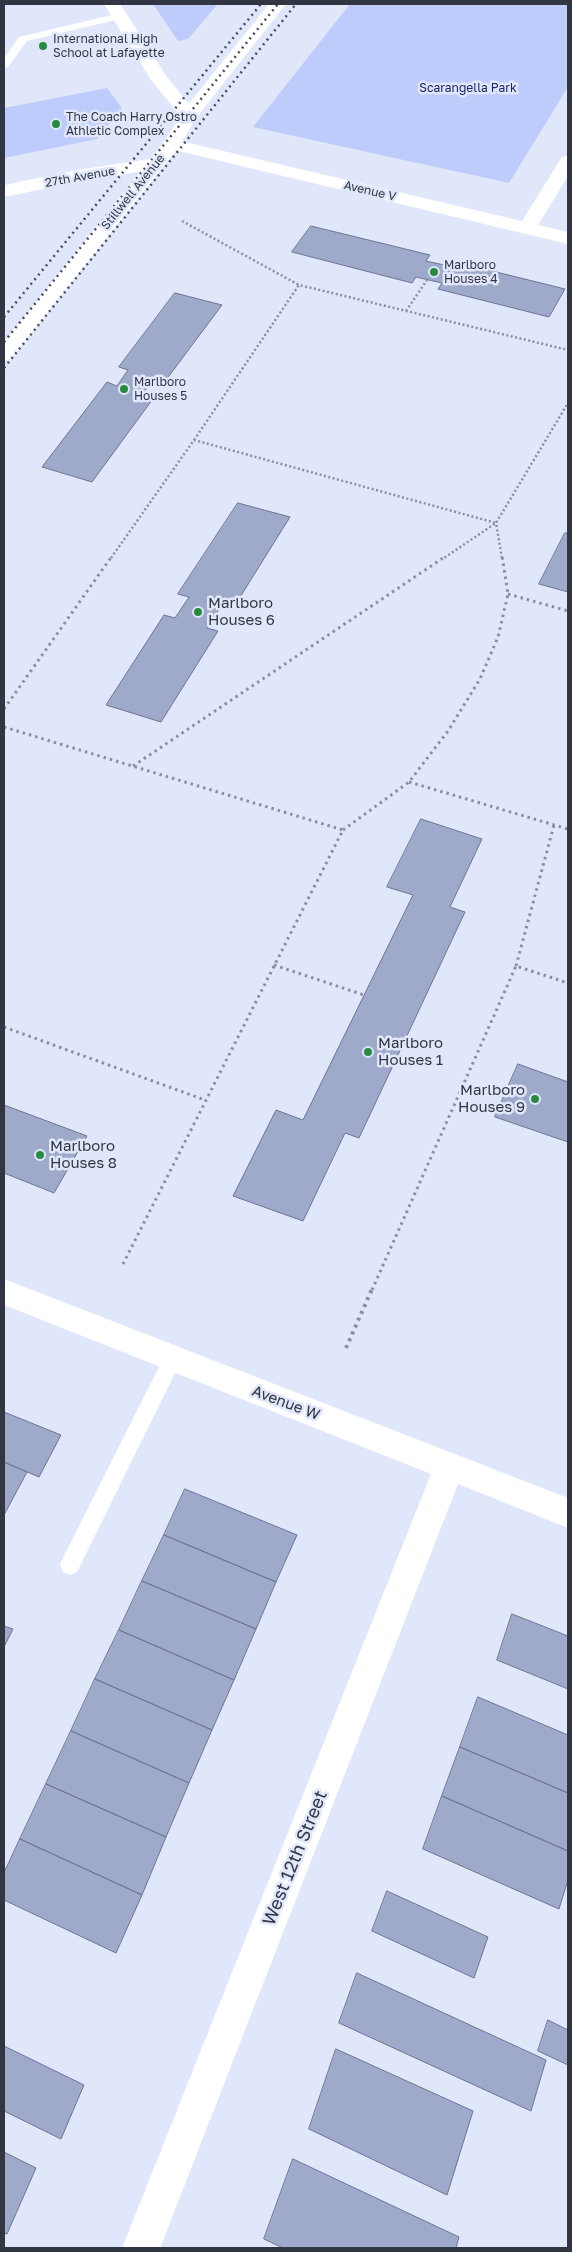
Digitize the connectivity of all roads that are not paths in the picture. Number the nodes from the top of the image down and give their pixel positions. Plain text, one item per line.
1 (278, 4) edge
2 (116, 10) edge
3 (4, 65) edge
4 (188, 115) junction
5 (172, 144) junction
6 (568, 161) edge
7 (156, 164) junction
8 (4, 191) edge
9 (527, 228) junction
10 (568, 238) edge
11 (4, 355) edge
12 (4, 1292) edge
13 (173, 1359) junction
14 (449, 1467) junction
15 (568, 1513) edge
16 (70, 1565) dead end
17 (141, 2248) edge

1 - 4 street, Stillwell Avenue
2 - 3 lane
2 - 4 street
4 - 5 street, Stillwell Avenue
5 - 7 street, Stillwell Avenue
5 - 9 street, Avenue V
6 - 9 street
7 - 8 street, 27th Avenue
7 - 11 street, Stillwell Avenue
9 - 10 street, Avenue V
12 - 13 street, Avenue W
13 - 14 street, Avenue W
13 - 16 lane
14 - 15 street, Avenue W
14 - 17 street, West 12th Street

